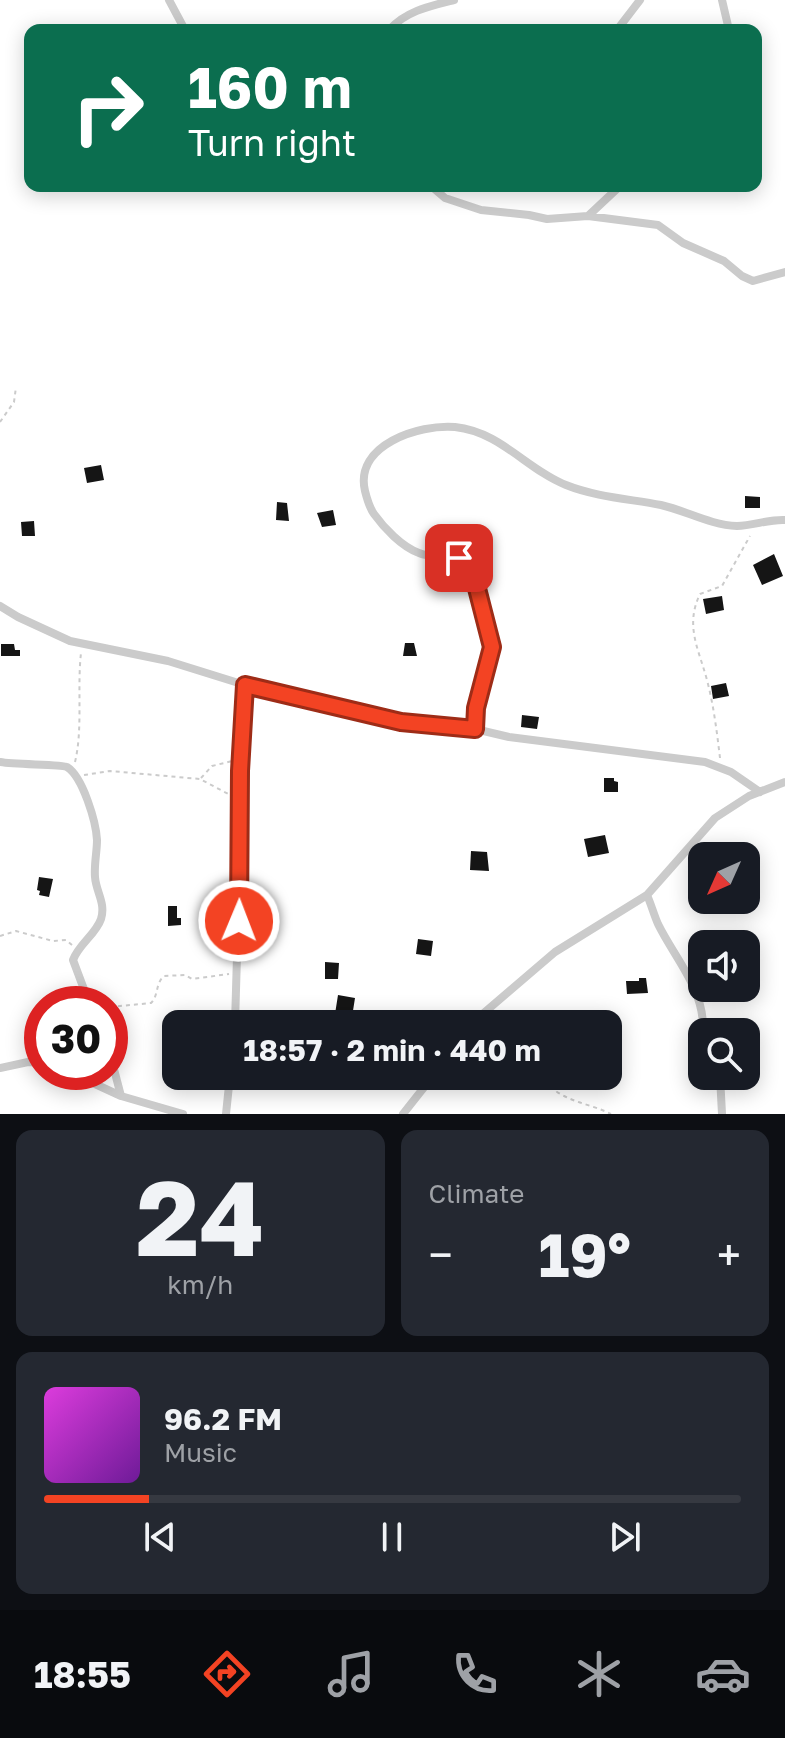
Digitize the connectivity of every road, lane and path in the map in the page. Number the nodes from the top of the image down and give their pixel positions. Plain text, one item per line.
1 (169, 0) edge
2 (454, 0) edge
3 (640, 0) edge
4 (722, 0) edge
5 (182, 24) edge
6 (394, 24) edge
7 (622, 24) edge
8 (728, 24) edge
9 (438, 192) edge
10 (614, 192) edge
11 (588, 216) junction
12 (785, 272) edge
13 (16, 387) dead end
14 (0, 422) edge
15 (785, 520) edge
16 (755, 524) junction
17 (0, 606) edge
18 (82, 644) junction
19 (245, 685) junction
20 (475, 729) junction
21 (241, 758) junction
22 (0, 762) edge
23 (722, 767) junction
24 (74, 774) junction
25 (200, 779) junction
26 (785, 782) edge
27 (760, 792) junction
28 (240, 802) junction
29 (647, 895) junction
30 (0, 936) edge
31 (76, 954) junction
32 (237, 974) junction
33 (82, 986) edge
34 (128, 1005) edge
35 (236, 1010) edge
36 (487, 1010) edge
37 (702, 1018) edge
38 (24, 1063) edge
39 (0, 1068) edge
40 (108, 1090) edge
41 (119, 1090) edge
42 (229, 1090) edge
43 (419, 1090) edge
44 (556, 1090) edge
45 (721, 1090) edge
46 (121, 1096) junction
47 (183, 1114) edge
48 (226, 1114) edge
49 (403, 1114) edge
50 (611, 1114) edge
51 (722, 1114) edge

1 - 5 street
2 - 6 street
3 - 7 street
4 - 8 street
9 - 11 street
10 - 11 street
11 - 12 street
13 - 14 path
15 - 16 street
16 - 20 street
16 - 23 path
17 - 18 street
18 - 19 street
18 - 24 path
19 - 20 street
19 - 21 street
20 - 23 street
21 - 25 path
21 - 28 street
22 - 24 street
23 - 27 street
24 - 25 path
24 - 31 street
25 - 28 path
26 - 27 street
27 - 29 street
28 - 32 street
29 - 36 street
29 - 37 street
30 - 31 path
31 - 33 street
32 - 34 path
32 - 35 street
38 - 39 street
40 - 46 street
41 - 46 street
42 - 48 street
43 - 49 street
44 - 50 path
45 - 51 street
46 - 47 street

